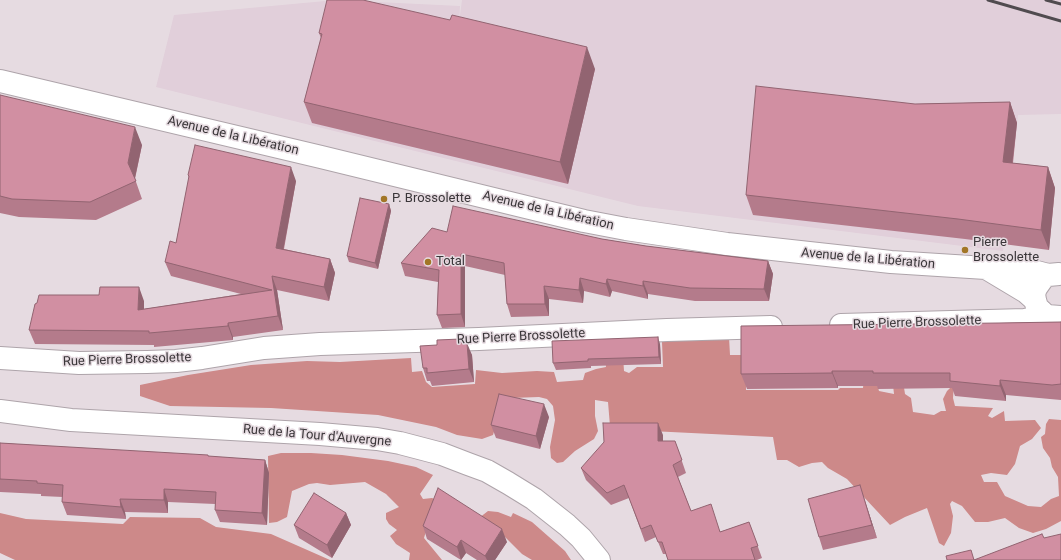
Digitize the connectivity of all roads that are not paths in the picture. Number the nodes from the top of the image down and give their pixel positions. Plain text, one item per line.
1 (0, 81) edge
2 (986, 268) junction
3 (1055, 275) edge
4 (1046, 310) edge
5 (794, 326) edge
6 (825, 326) edge
7 (0, 358) edge
8 (0, 411) edge
9 (599, 560) edge

1 - 2 street, Avenue de la Libération
2 - 3 street, Avenue de la Libération
2 - 4 street, Avenue de la Libération
3 - 4 street
4 - 6 street, Rue Pierre Brossolette
5 - 7 street, Rue Pierre Brossolette
8 - 9 street, Rue de la Tour d'Auvergne

